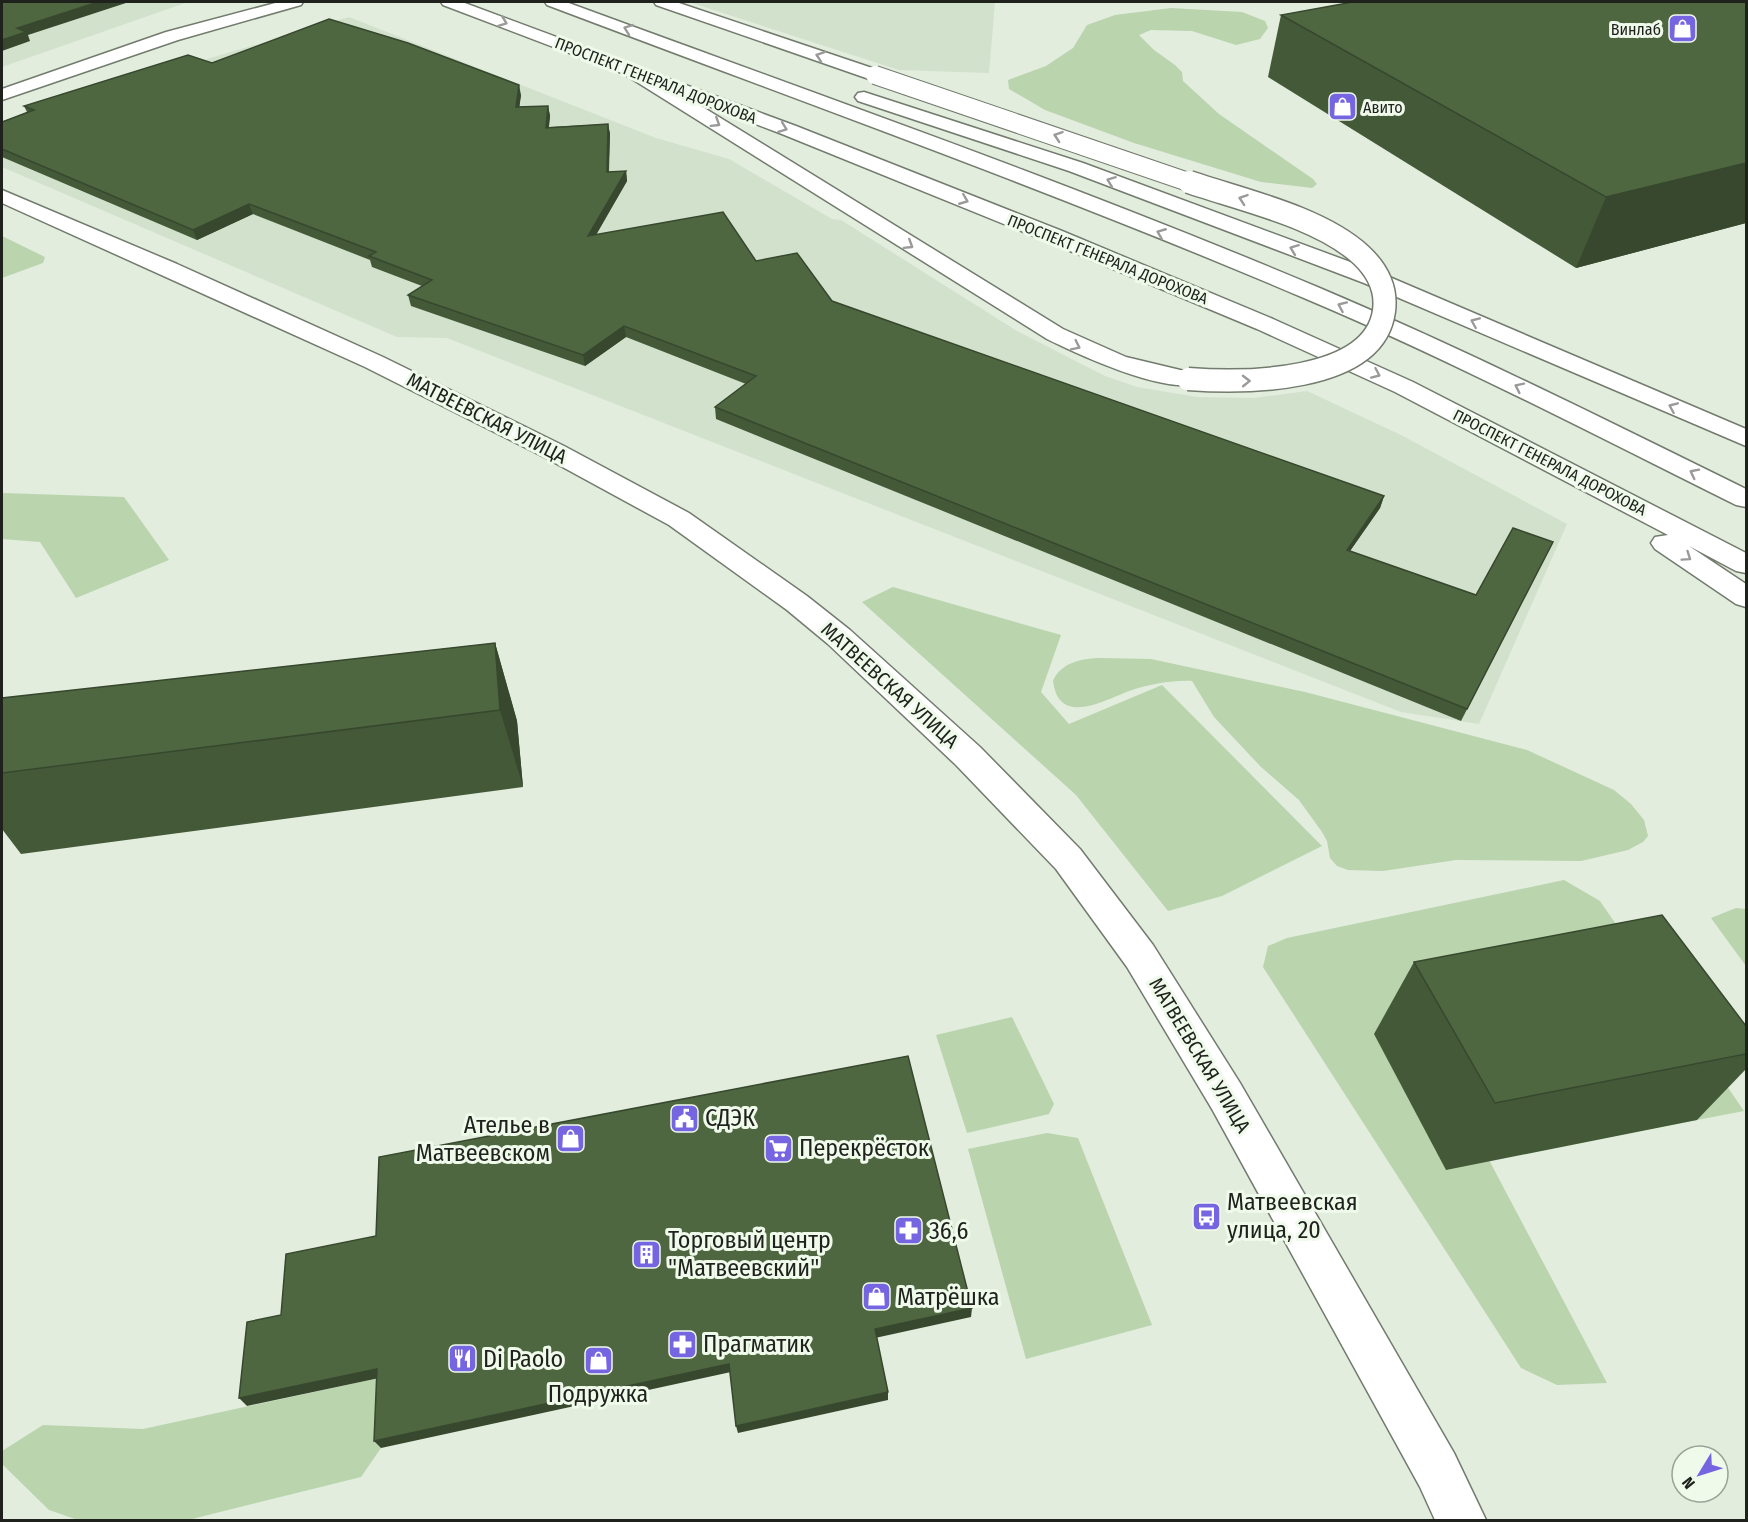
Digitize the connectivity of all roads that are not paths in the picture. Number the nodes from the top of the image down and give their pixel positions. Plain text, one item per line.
1 (295, 2) edge
2 (449, 2) edge
3 (554, 2) edge
4 (662, 2) edge
5 (682, 49) junction
6 (630, 70) junction
7 (2, 94) edge
8 (2, 196) edge
9 (1746, 438) edge
10 (1516, 443) junction
11 (1746, 499) edge
12 (1746, 564) edge
13 (1746, 597) edge
14 (1461, 1521) edge

1 - 7 main road
2 -> 6 main road, ПРОСПЕКТ ГЕНЕРАЛА ДОРОХОВА
5 -> 3 main road, ПРОСПЕКТ ГЕНЕРАЛА ДОРОХОВА
6 -> 4 main road, bridge
9 -> 5 main road
11 -> 5 main road, ПРОСПЕКТ ГЕНЕРАЛА ДОРОХОВА
6 -> 10 main road, ПРОСПЕКТ ГЕНЕРАЛА ДОРОХОВА
8 - 14 main road, МАТВЕЕВСКАЯ УЛИЦА
10 - 12 main road, ПРОСПЕКТ ГЕНЕРАЛА ДОРОХОВА
10 -> 13 main road

